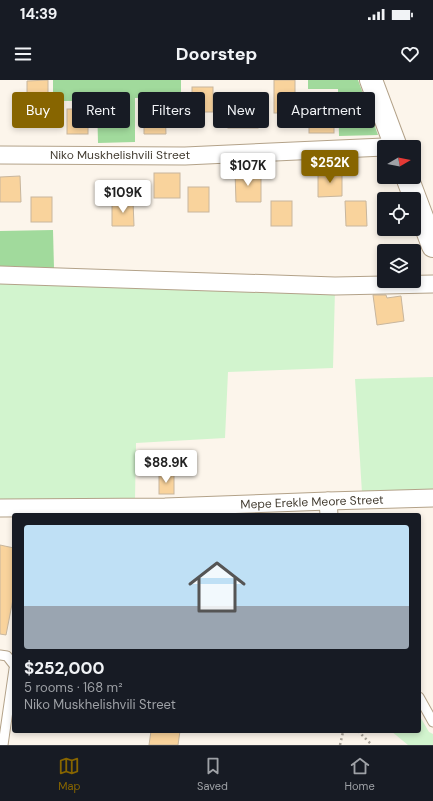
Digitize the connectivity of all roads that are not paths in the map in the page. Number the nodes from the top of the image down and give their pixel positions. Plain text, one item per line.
1 (371, 80) edge
2 (392, 140) edge
3 (377, 147) edge
4 (0, 155) edge
5 (410, 184) edge
6 (433, 246) edge
7 (0, 275) edge
8 (433, 284) edge
9 (433, 498) edge
10 (0, 508) edge
11 (328, 508) edge
12 (164, 511) edge
13 (0, 655) edge
14 (12, 662) edge
15 (12, 683) edge
16 (421, 701) edge
17 (433, 722) edge
18 (3, 745) edge

1 - 2 street
3 - 4 street, Niko Muskhelishvili Street
5 - 6 street
7 - 8 street
9 - 11 street, Mepe Erekle Meore Street
10 - 12 street, Mepe Erekle Meore Street
11 - 12 street, Mepe Erekle Meore Street
13 - 14 lane
15 - 18 lane
16 - 17 lane

